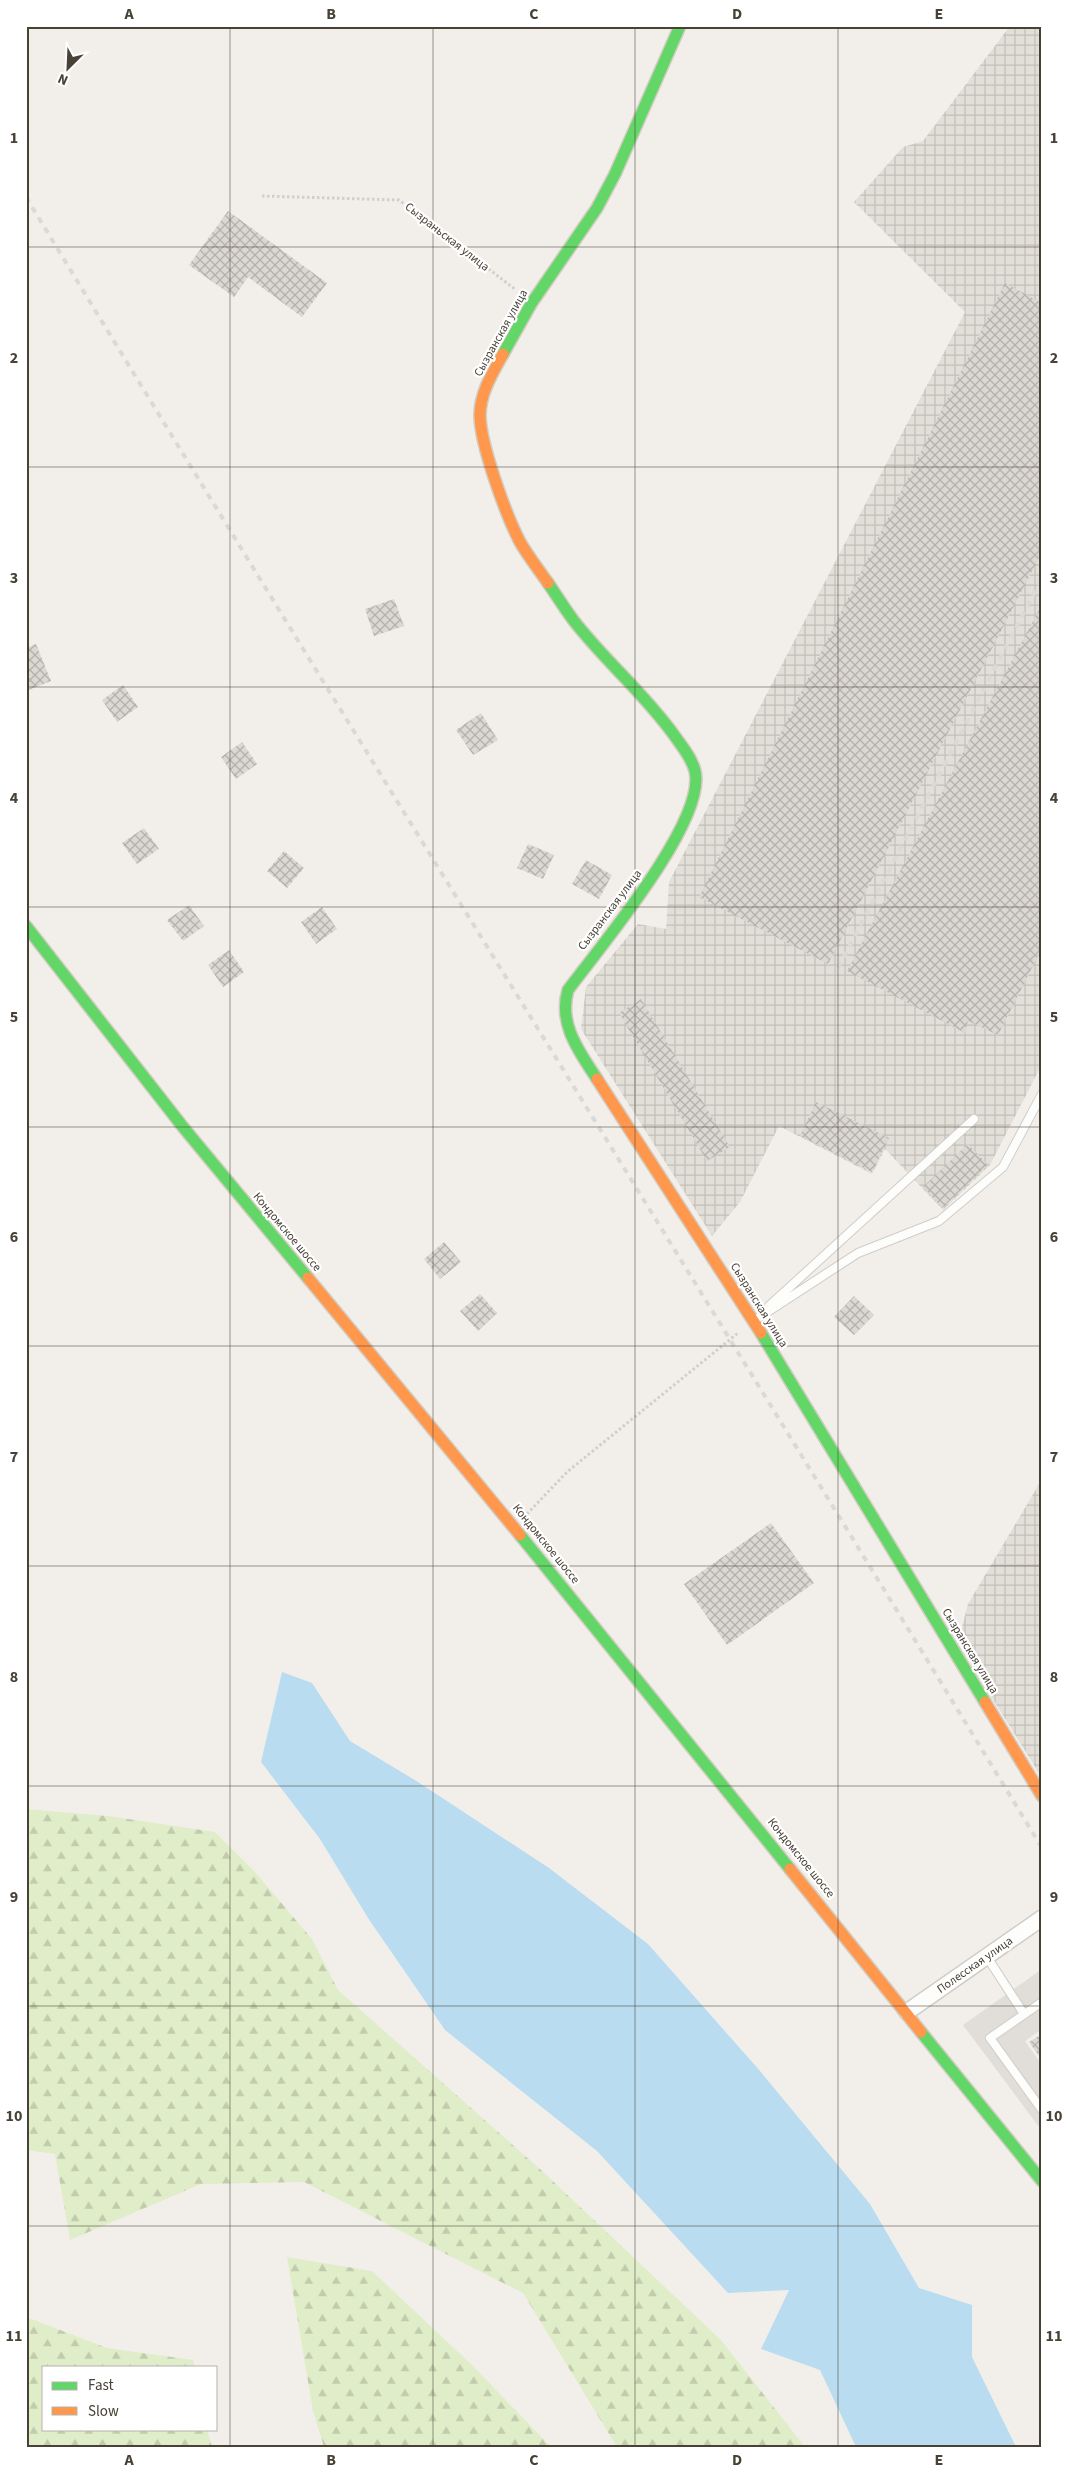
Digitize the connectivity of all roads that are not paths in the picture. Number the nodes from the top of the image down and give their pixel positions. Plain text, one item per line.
1 (680, 26) edge
2 (26, 926) edge
3 (1042, 1094) edge
4 (974, 1119) dead end
5 (753, 1321) junction
6 (1042, 1796) edge
7 (1042, 1918) edge
8 (987, 1957) junction
9 (1042, 2002) edge
10 (907, 2012) junction
11 (1024, 2014) junction
12 (1042, 2110) edge
13 (1042, 2180) edge

1 - 5 street, Сызранская улица
2 - 10 street, Кондомское шоссе
3 - 5 lane
4 - 5 lane
5 - 6 street, Сызранская улица
7 - 8 street, Полесская улица
8 - 10 street, Полесская улица
8 - 11 lane
9 - 11 lane
10 - 13 street, Кондомское шоссе
11 - 12 lane

